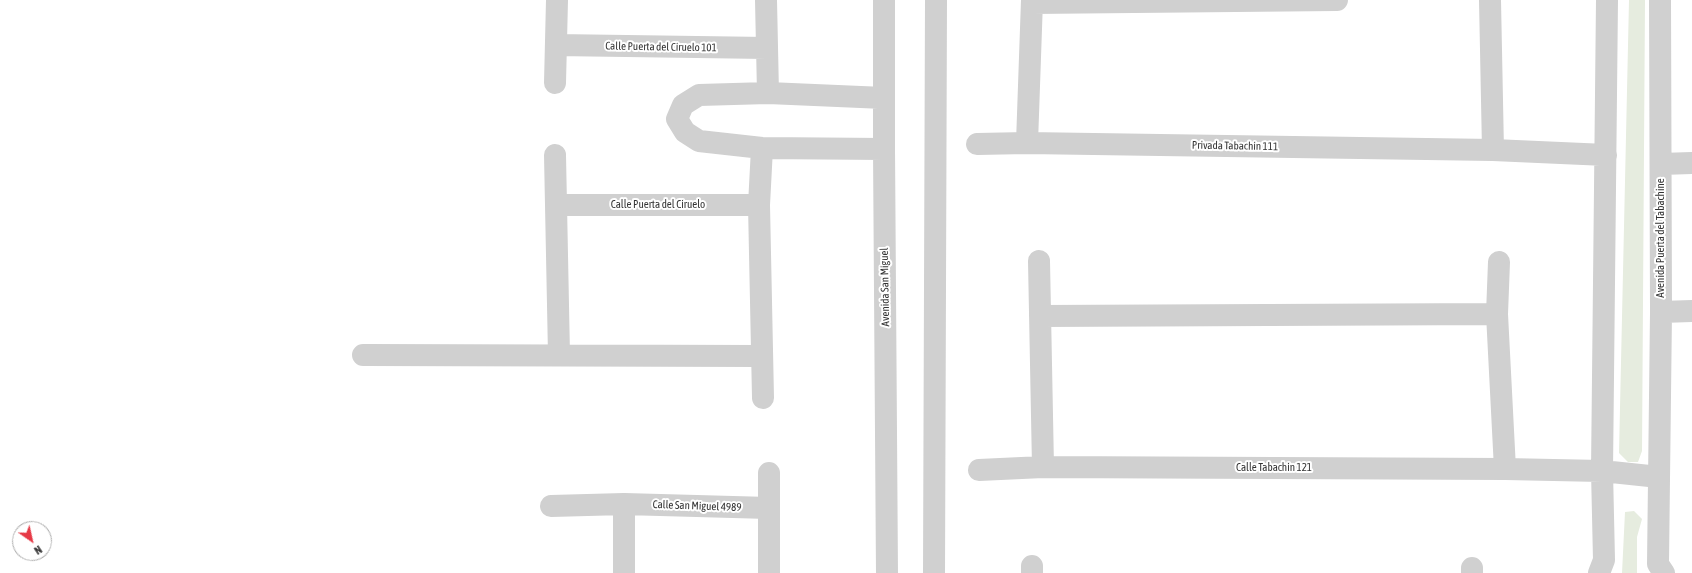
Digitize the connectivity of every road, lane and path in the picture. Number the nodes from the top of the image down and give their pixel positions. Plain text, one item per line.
1 (557, 0) edge
2 (766, 0) edge
3 (884, 0) edge
4 (936, 0) edge
5 (1337, 0) edge
6 (1490, 0) edge
7 (1607, 0) edge
8 (1660, 0) edge
9 (1032, 2) edge
10 (556, 45) junction
11 (767, 48) junction
12 (555, 83) dead end
13 (768, 93) junction
14 (884, 98) junction
15 (1027, 142) junction
16 (977, 144) dead end
17 (762, 148) junction
18 (884, 149) junction
19 (1492, 150) junction
20 (555, 155) dead end
21 (1606, 155) junction
22 (1692, 163) edge
23 (1661, 164) junction
24 (556, 205) junction
25 (759, 205) junction
26 (1039, 261) dead end
27 (1499, 262) dead end
28 (1692, 311) edge
29 (1661, 312) junction
30 (1497, 314) junction
31 (1040, 316) junction
32 (363, 355) dead end
33 (559, 355) junction
34 (762, 356) junction
35 (763, 398) dead end
36 (1043, 467) junction
37 (1505, 469) junction
38 (979, 470) dead end
39 (1602, 471) junction
40 (769, 473) dead end
41 (1658, 477) junction
42 (624, 504) junction
43 (551, 506) dead end
44 (769, 508) junction
45 (624, 573) edge
46 (769, 573) edge
47 (887, 573) edge
48 (934, 573) edge
49 (1599, 573) edge
50 (1664, 573) edge

1 - 10 street
2 - 11 street
3 - 14 street, Avenida San Miguel
4 - 48 street
5 - 9 street
6 - 19 street
7 - 21 street
8 - 23 street, Avenida Puerta del Tabachine
9 - 15 street
10 - 11 street, Calle Puerta del Ciruelo 101
10 - 12 street
11 - 13 street
13 - 14 street
13 - 17 street
14 - 18 street, Avenida San Miguel
15 - 16 street, Privada Tabachin 111
15 - 19 street, Privada Tabachin 111
17 - 18 street
17 - 25 street
18 - 47 street, Avenida San Miguel
19 - 21 street, Privada Tabachin 111
20 - 24 street
21 - 39 street
22 - 23 street
23 - 29 street, Avenida Puerta del Tabachine
24 - 25 street, Calle Puerta del Ciruelo
24 - 33 street
25 - 34 street
26 - 31 street
27 - 30 street
28 - 29 street
29 - 41 street, Avenida Puerta del Tabachine
30 - 31 street
30 - 37 street
31 - 36 street
32 - 33 street
33 - 34 street
34 - 35 street
36 - 37 street, Calle Tabachin 121
36 - 38 street, Calle Tabachin 121
37 - 39 street, Calle Tabachin 121
39 - 41 street
39 - 49 street
40 - 44 street
41 - 50 street, Avenida Puerta del Tabachine
42 - 43 street, Calle San Miguel 4989
42 - 44 street, Calle San Miguel 4989
42 - 45 street
44 - 46 street

